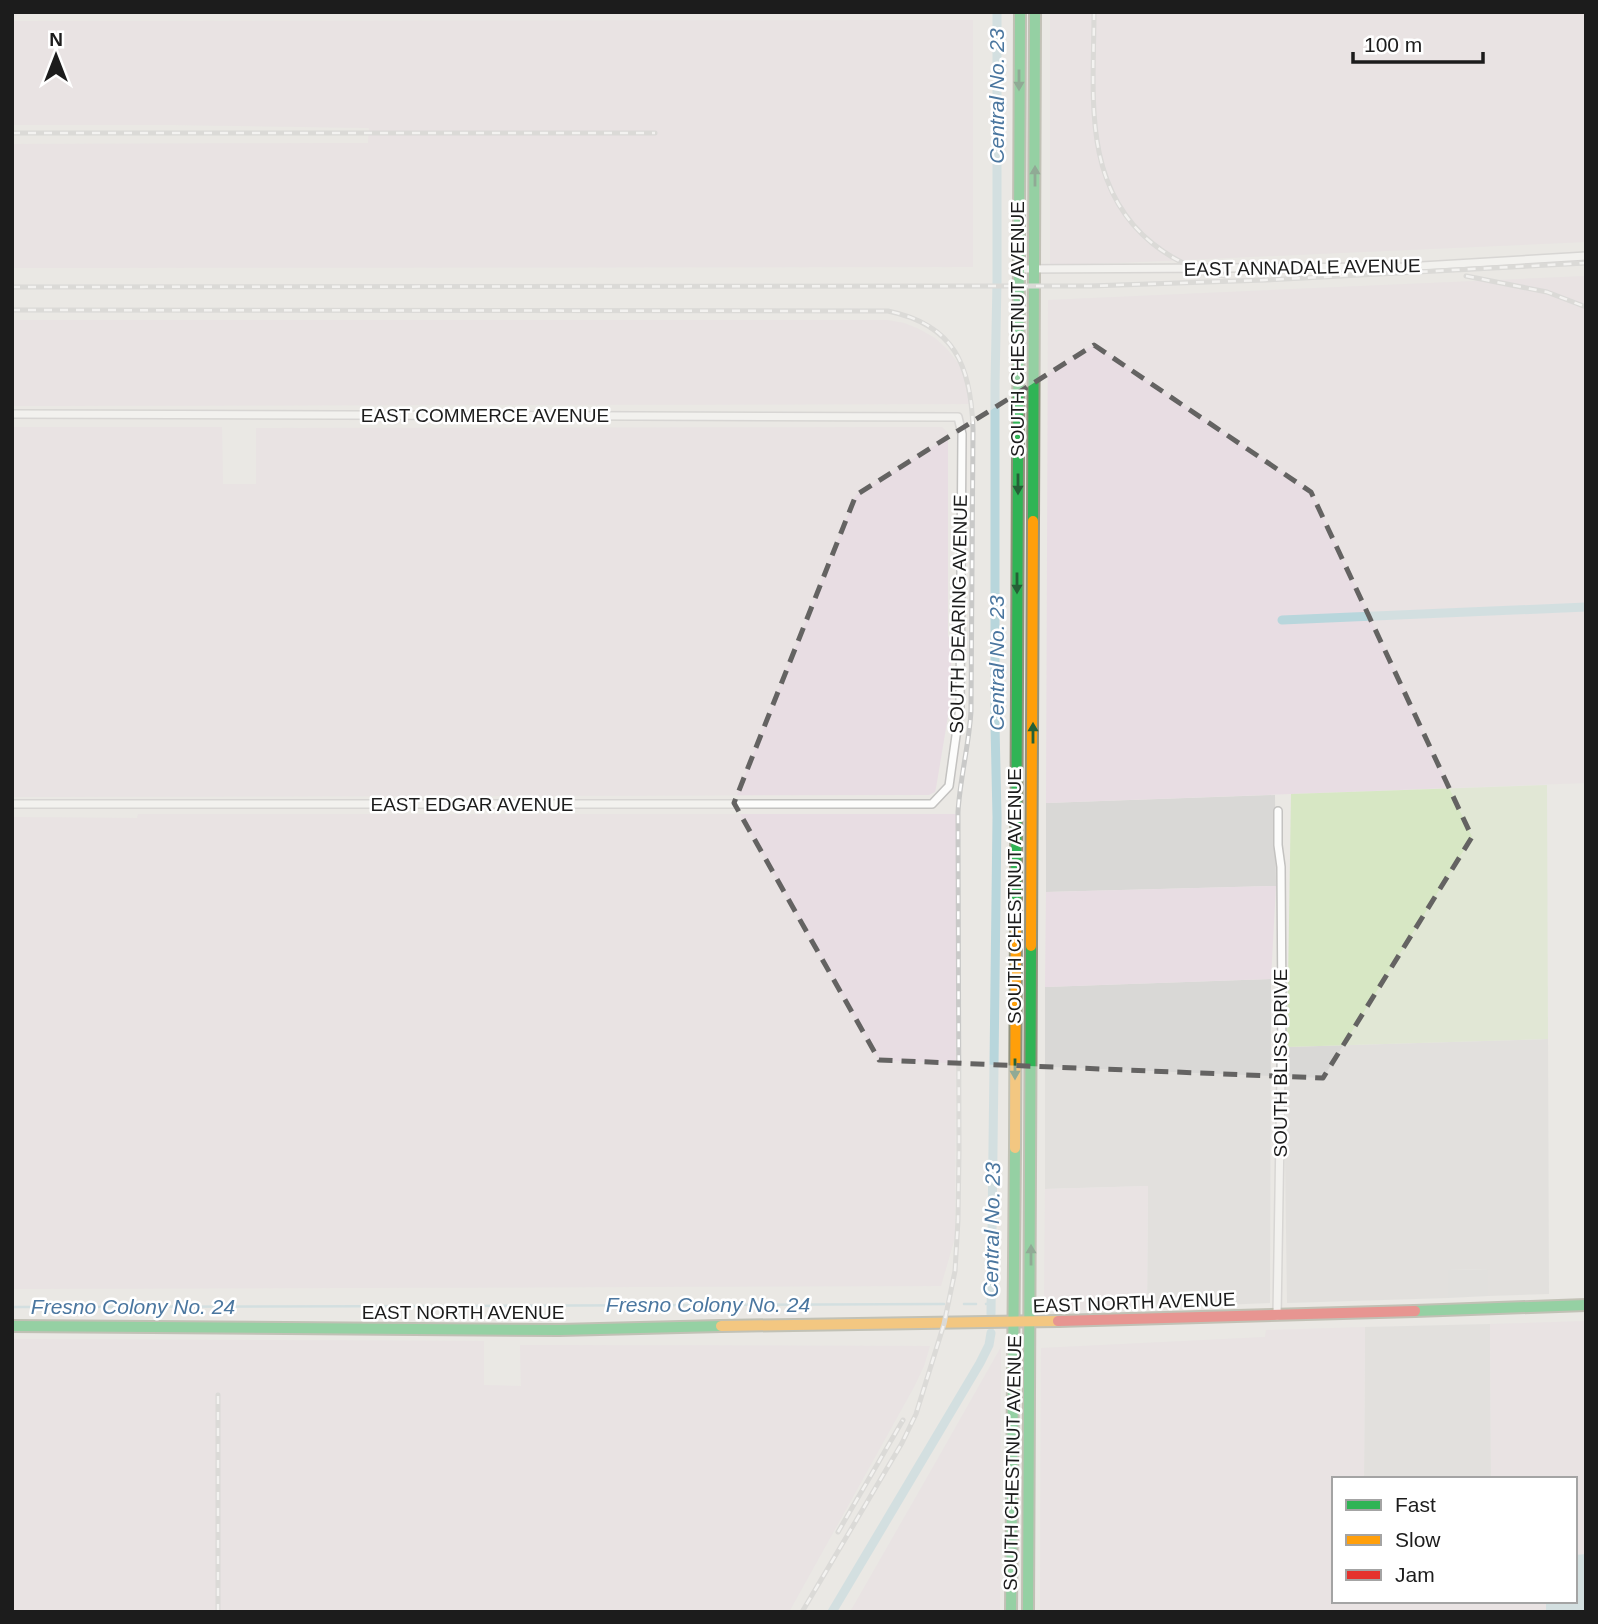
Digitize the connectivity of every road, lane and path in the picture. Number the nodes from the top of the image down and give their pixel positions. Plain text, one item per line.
1 (1020, 12) edge
2 (1035, 12) edge
3 (1586, 256) edge
4 (1018, 269) junction
5 (1034, 269) junction
6 (12, 414) edge
7 (958, 417) joint
8 (12, 804) edge
9 (932, 804) joint
10 (1016, 804) junction
11 (1032, 804) junction
12 (1278, 811) dead end
13 (1586, 1305) edge
14 (1277, 1316) junction
15 (1014, 1323) junction
16 (1030, 1323) junction
17 (12, 1326) edge
18 (1012, 1612) edge
19 (1028, 1612) edge

1 -> 4 main road, SOUTH CHESTNUT AVENUE
5 -> 2 main road, SOUTH CHESTNUT AVENUE
3 - 5 street, EAST ANNADALE AVENUE
4 - 5 street, EAST ANNADALE AVENUE
4 -> 10 main road, SOUTH CHESTNUT AVENUE
11 -> 5 main road, SOUTH CHESTNUT AVENUE
6 - 7 street, EAST COMMERCE AVENUE
7 - 9 street, SOUTH DEARING AVENUE
8 - 9 street, EAST EDGAR AVENUE
10 - 11 main road
10 -> 15 main road, SOUTH CHESTNUT AVENUE
16 -> 11 main road, SOUTH CHESTNUT AVENUE
12 - 14 street, SOUTH BLISS DRIVE
13 - 14 main road, EAST NORTH AVENUE
14 - 16 main road, EAST NORTH AVENUE
15 - 16 main road, EAST NORTH AVENUE
15 - 17 main road, EAST NORTH AVENUE
15 - 18 main road, SOUTH CHESTNUT AVENUE
16 - 19 main road, SOUTH CHESTNUT AVENUE

